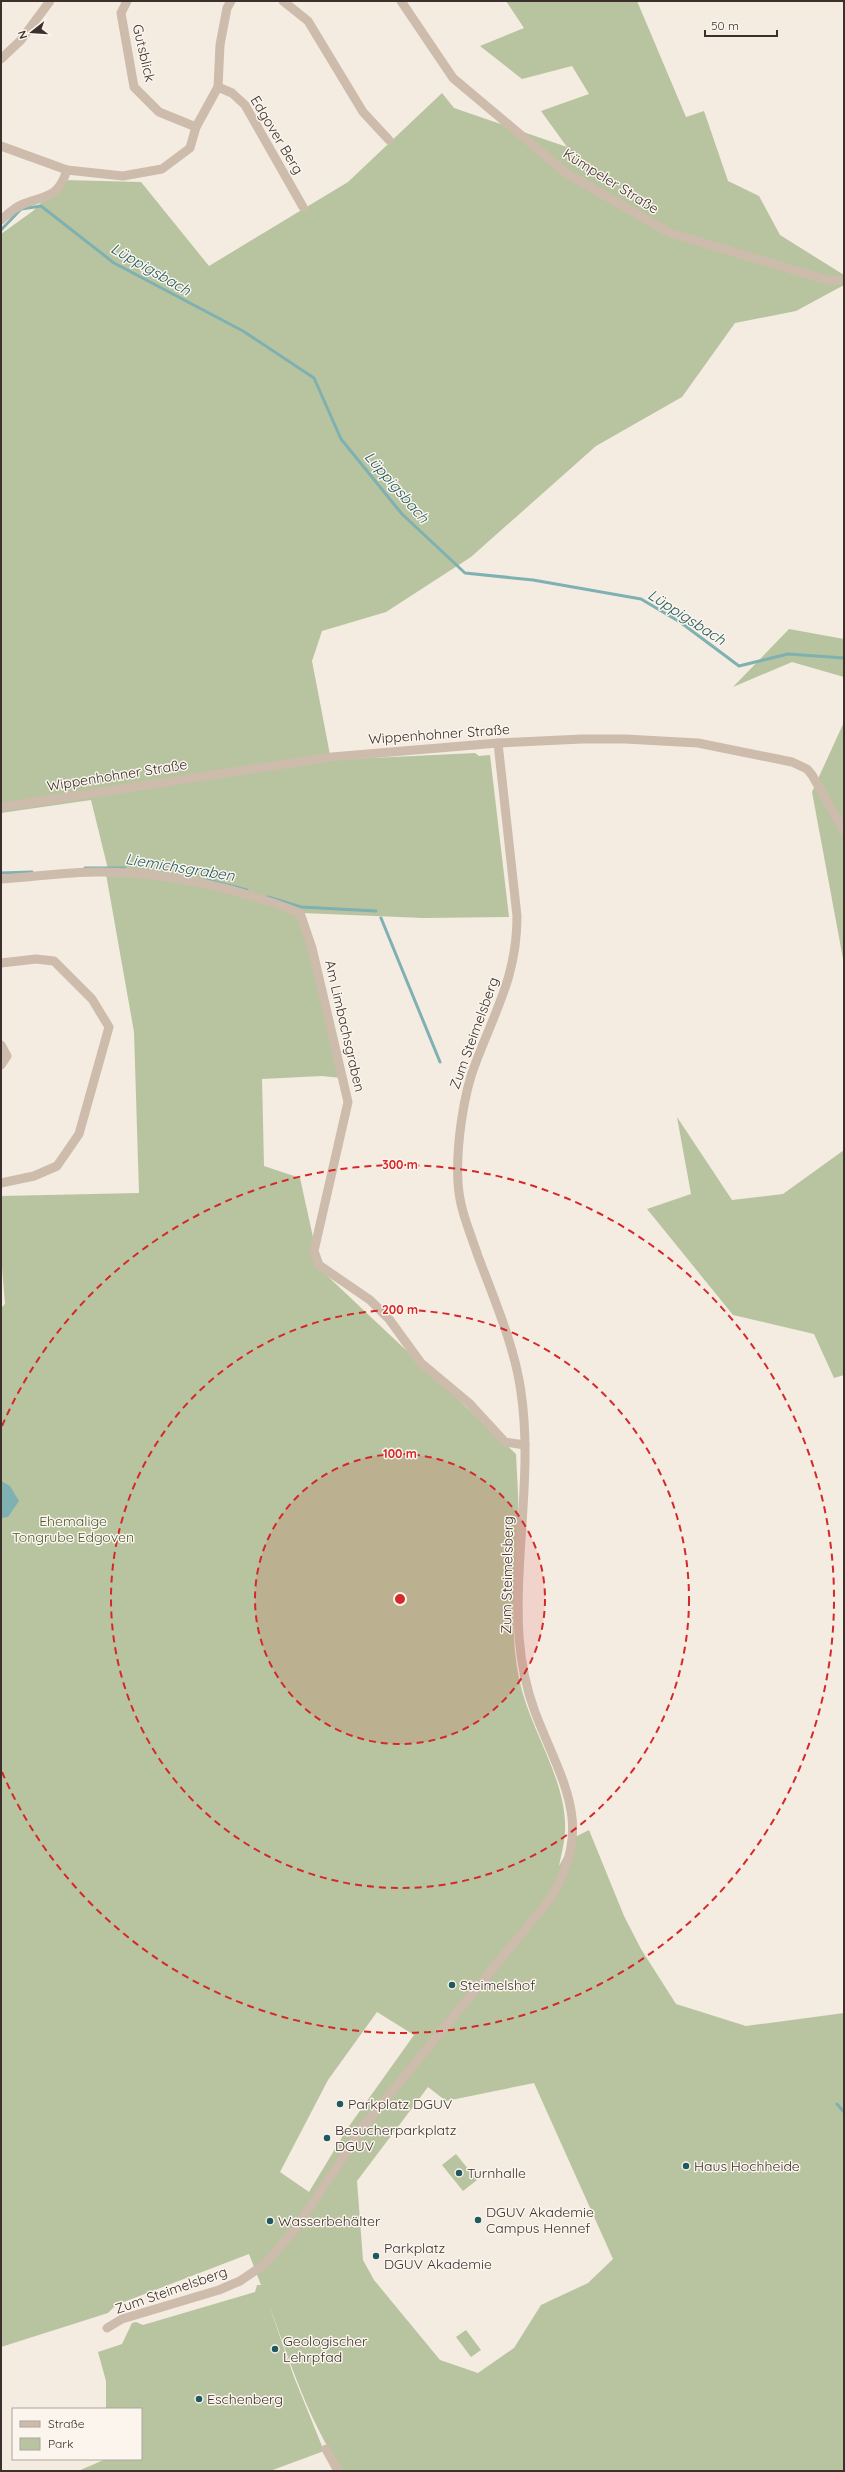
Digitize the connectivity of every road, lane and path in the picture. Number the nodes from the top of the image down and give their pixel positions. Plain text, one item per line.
1 (50, 1) edge
2 (127, 1) edge
3 (231, 1) edge
4 (283, 1) edge
5 (401, 1) edge
6 (1, 59) edge
7 (218, 87) junction
8 (196, 127) junction
9 (389, 140) dead end
10 (1, 146) edge
11 (67, 170) junction
12 (303, 206) dead end
13 (1, 220) edge
14 (844, 280) edge
15 (498, 743) junction
16 (1, 807) edge
17 (844, 831) edge
18 (1, 879) edge
19 (1, 963) edge
20 (1, 1045) edge
21 (1, 1065) edge
22 (1, 1183) edge
23 (525, 1445) junction
24 (107, 2328) dead end
25 (326, 2449) dead end
26 (338, 2471) edge

1 - 6 street
2 - 8 street, Gutsblick
3 - 7 street
4 - 9 street
5 - 14 street, Kümpeler Straße
7 - 8 street
7 - 12 street, Edgover Berg
8 - 11 street
10 - 11 street
11 - 13 street
15 - 16 street, Wippenhohner Straße
15 - 17 street, Wippenhohner Straße
15 - 23 street, Zum Steimelsberg
18 - 23 street, Am Limbachsgraben
19 - 22 street
20 - 21 street
23 - 24 street, Zum Steimelsberg
25 - 26 street

